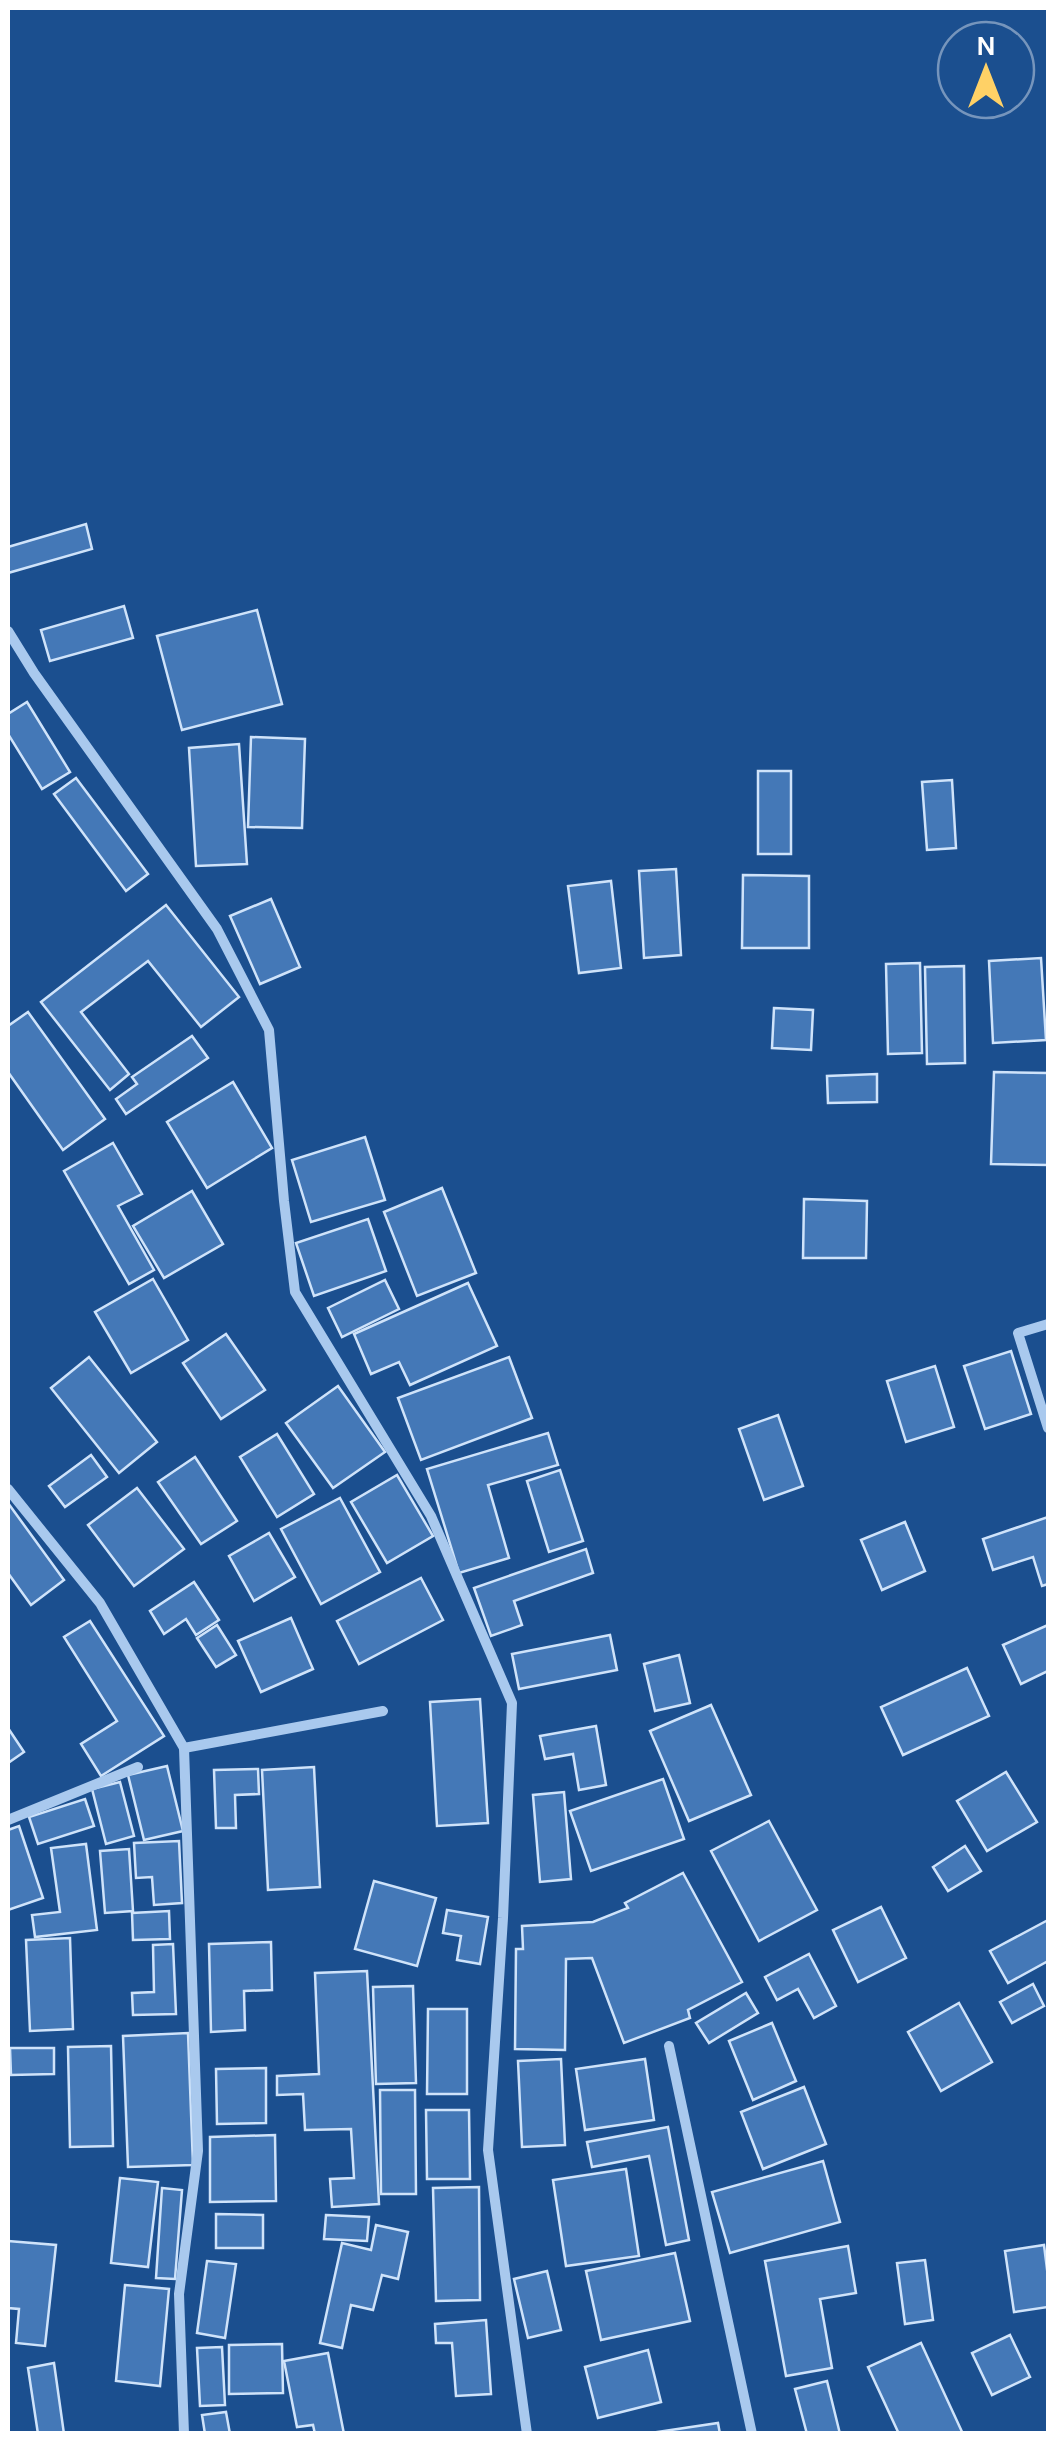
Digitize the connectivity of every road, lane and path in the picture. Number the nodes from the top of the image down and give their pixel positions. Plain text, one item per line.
1 (8, 630) edge
2 (1048, 1324) edge
3 (1048, 1428) edge
4 (8, 1489) edge
5 (383, 1710) dead end
6 (184, 1748) junction
7 (138, 1767) dead end
8 (8, 1820) edge
9 (669, 2046) dead end
10 (184, 2434) edge
11 (526, 2434) edge
12 (752, 2434) edge

1 - 11 street
2 - 3 street
4 - 6 street
5 - 6 street
6 - 10 street
7 - 8 street
9 - 12 street

